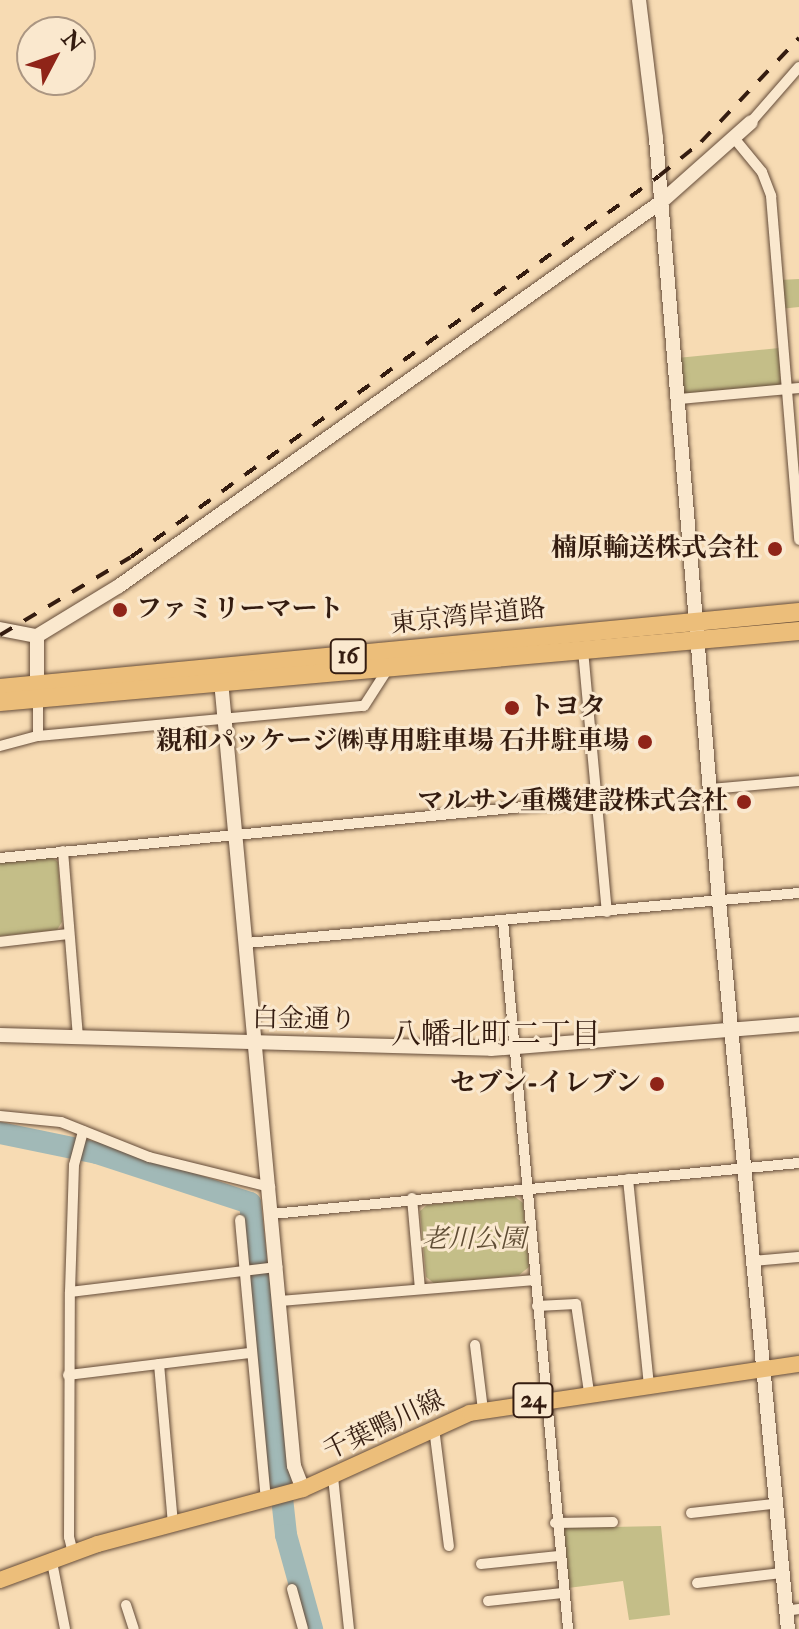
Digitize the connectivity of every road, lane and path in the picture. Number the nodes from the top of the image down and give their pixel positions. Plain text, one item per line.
1 (639, 0) edge
2 (799, 67) edge
3 (751, 122) joint
4 (734, 138) junction
5 (661, 202) junction
6 (799, 388) edge
7 (783, 390) junction
8 (679, 399) junction
9 (799, 540) edge
10 (799, 612) edge
11 (0, 629) edge
12 (696, 631) junction
13 (799, 631) edge
14 (37, 636) junction
15 (583, 650) junction
16 (390, 666) junction
17 (221, 681) junction
18 (0, 688) edge
19 (37, 691) junction
20 (0, 702) edge
21 (225, 721) junction
22 (38, 736) junction
23 (0, 746) edge
24 (799, 781) edge
25 (710, 789) junction
26 (595, 800) junction
27 (236, 835) junction
28 (63, 851) junction
29 (0, 858) edge
30 (799, 893) edge
31 (719, 901) junction
32 (607, 912) junction
33 (503, 921) junction
34 (68, 934) junction
35 (0, 942) edge
36 (247, 943) junction
37 (799, 1024) edge
38 (731, 1030) junction
39 (0, 1035) edge
40 (78, 1036) junction
41 (256, 1043) junction
42 (515, 1048) junction
43 (0, 1116) edge
44 (83, 1131) junction
45 (799, 1163) edge
46 (743, 1168) junction
47 (628, 1179) junction
48 (270, 1187) junction
49 (526, 1188) junction
50 (412, 1198) junction
51 (272, 1214) junction
52 (240, 1220) dead end
53 (799, 1257) edge
54 (752, 1261) junction
55 (277, 1267) junction
56 (244, 1273) junction
57 (535, 1280) junction
58 (420, 1289) junction
59 (70, 1292) junction
60 (280, 1301) junction
61 (537, 1306) junction
62 (475, 1345) dead end
63 (251, 1353) junction
64 (159, 1364) junction
65 (799, 1364) edge
66 (760, 1369) junction
67 (68, 1375) junction
68 (649, 1384) junction
69 (589, 1392) junction
70 (546, 1398) junction
71 (483, 1410) junction
72 (434, 1428) junction
73 (333, 1477) junction
74 (303, 1489) junction
75 (274, 1498) junction
76 (772, 1504) junction
77 (691, 1513) dead end
78 (613, 1522) dead end
79 (555, 1523) junction
80 (173, 1524) junction
81 (449, 1546) dead end
82 (73, 1553) junction
83 (559, 1556) junction
84 (52, 1562) junction
85 (481, 1564) dead end
86 (781, 1573) junction
87 (0, 1580) edge
88 (697, 1583) dead end
89 (292, 1589) dead end
90 (563, 1593) junction
91 (488, 1601) dead end
92 (126, 1605) dead end
93 (792, 1610) edge
94 (65, 1629) edge
95 (134, 1629) edge
96 (303, 1629) edge
97 (349, 1629) edge
98 (568, 1629) edge
99 (788, 1629) edge

1 - 5 street
2 - 3 street
3 - 4 street
4 - 5 street
4 - 7 street
5 - 8 street
5 - 14 street
6 - 7 street
7 - 8 street
7 - 9 street
8 - 12 street
10 - 12 highway, 東京湾岸道路 / 16
11 - 14 street
12 - 13 highway, 東京湾岸道路 / 16
12 - 15 highway, 東京湾岸道路 / 16
12 - 19 highway, 東京湾岸道路 / 16
12 - 25 street
14 - 19 street
15 - 16 highway, 東京湾岸道路 / 16
15 - 26 street
16 - 17 highway, 東京湾岸道路 / 16
16 - 21 street
17 - 19 highway, 東京湾岸道路 / 16
17 - 21 street
18 - 19 highway, 東京湾岸道路 / 16
19 - 20 highway, 東京湾岸道路 / 16
19 - 22 street
21 - 22 street
21 - 27 street
22 - 23 street
24 - 25 street
25 - 31 street
26 - 27 street
26 - 32 street
27 - 28 street
27 - 36 street
28 - 29 street
28 - 34 street
30 - 31 street
31 - 32 street
31 - 38 street
32 - 33 street
33 - 36 street
33 - 42 street
34 - 35 street
34 - 40 street
36 - 41 street
37 - 38 street, 白金通り
38 - 42 street, 白金通り
38 - 46 street
39 - 40 street, 白金通り
40 - 41 street, 白金通り
41 - 42 street, 白金通り
41 - 48 street
42 - 49 street
43 - 44 street
44 - 48 street
44 - 59 street
45 - 46 street
46 - 47 street
46 - 54 street
47 - 49 street
47 - 68 street
48 - 51 street
49 - 50 street
49 - 57 street
50 - 51 street
50 - 58 street
51 - 55 street
52 - 56 street
53 - 54 street
54 - 66 street
55 - 56 street
55 - 60 street
56 - 59 street
56 - 63 street
57 - 58 street
57 - 61 street
58 - 60 street
59 - 67 street
60 - 74 street
61 - 69 street
61 - 70 street
62 - 71 street
63 - 64 street
63 - 75 street
64 - 67 street
64 - 80 street
65 - 66 main road, 千葉鴨川線 / 24
66 - 68 main road, 千葉鴨川線 / 24
66 - 76 street
67 - 82 street
68 - 69 main road, 千葉鴨川線 / 24
69 - 70 main road, 千葉鴨川線 / 24
70 - 71 main road, 千葉鴨川線 / 24
70 - 79 street
71 - 72 main road, 千葉鴨川線 / 24
72 - 73 main road, 千葉鴨川線 / 24
72 - 81 street
73 - 74 main road, 千葉鴨川線 / 24
73 - 97 street
74 - 75 main road, 千葉鴨川線 / 24
75 - 80 main road, 千葉鴨川線 / 24
76 - 77 street
76 - 86 street
78 - 79 street
79 - 83 street
80 - 82 main road, 千葉鴨川線 / 24
82 - 84 main road, 千葉鴨川線 / 24
83 - 85 street
83 - 90 street
84 - 87 main road, 千葉鴨川線 / 24
84 - 94 street
86 - 88 street
86 - 93 street
89 - 96 street
90 - 91 street
90 - 98 street
92 - 95 street
93 - 99 street

